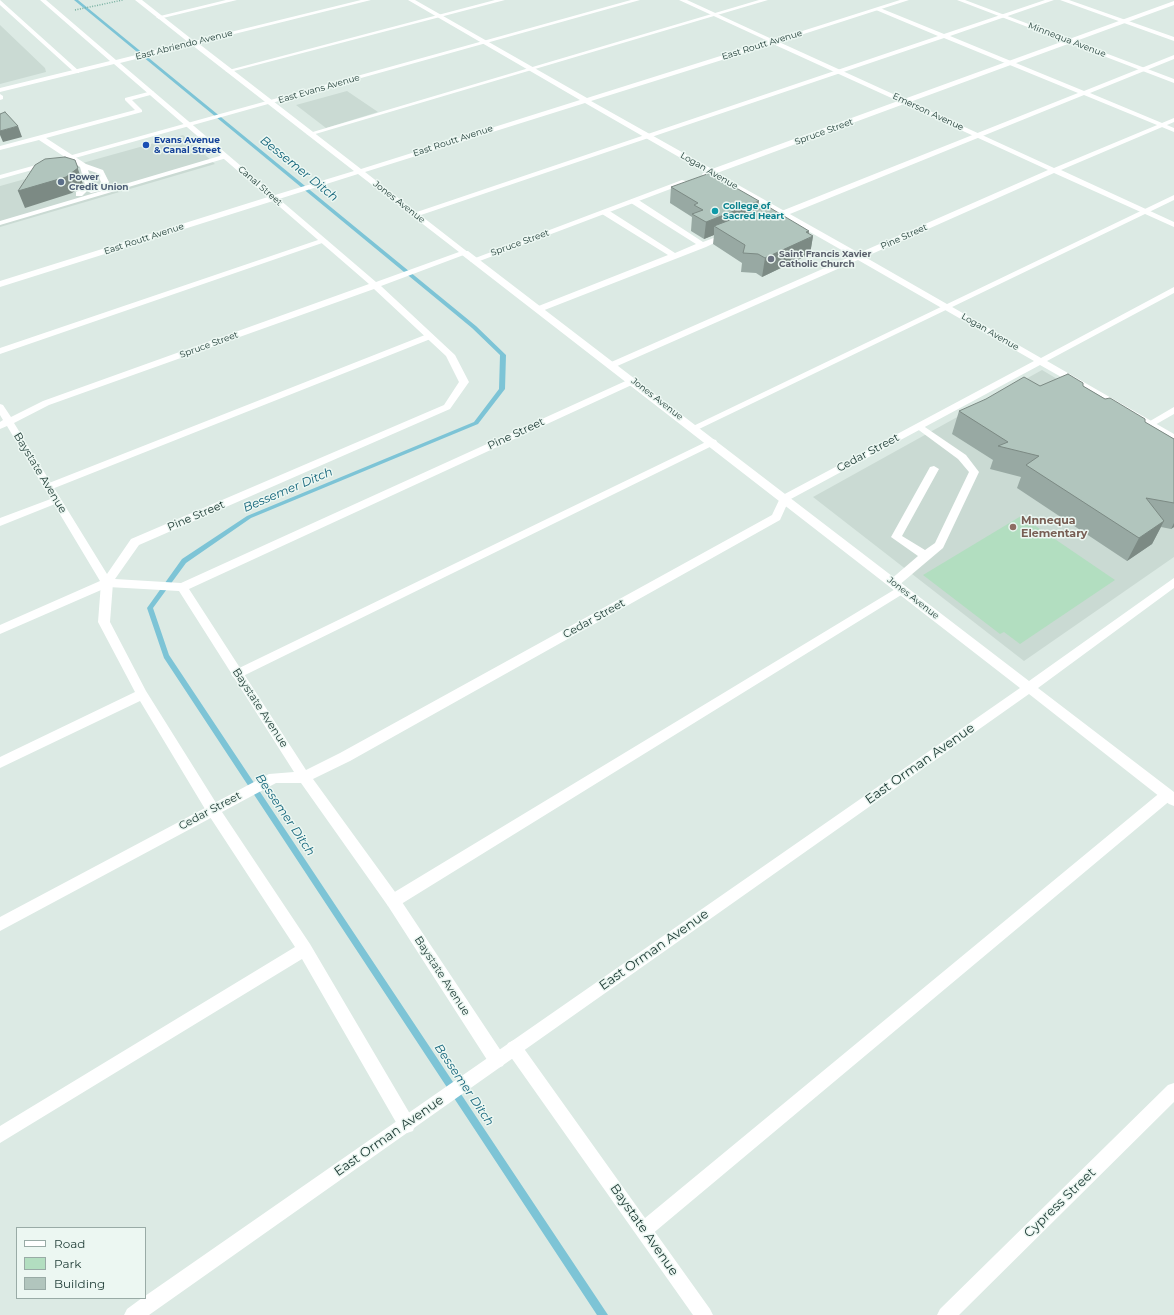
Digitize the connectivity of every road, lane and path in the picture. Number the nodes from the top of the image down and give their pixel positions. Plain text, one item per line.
1 (43, 0) edge
2 (123, 0) edge
3 (138, 0) edge
4 (234, 0) edge
5 (368, 0) edge
6 (411, 0) edge
7 (502, 0) edge
8 (637, 0) edge
9 (682, 0) edge
10 (765, 0) edge
11 (906, 0) edge
12 (960, 0) edge
13 (1051, 0) edge
14 (1063, 0) edge
15 (0, 2) edge
16 (1174, 3) edge
17 (878, 9) junction
18 (71, 11) dead end
19 (715, 15) junction
20 (439, 16) junction
21 (1002, 16) junction
22 (159, 17) junction
23 (1124, 22) junction
24 (944, 36) junction
25 (1174, 39) edge
26 (773, 41) junction
27 (484, 42) junction
28 (1070, 42) junction
29 (192, 43) junction
30 (1174, 57) edge
31 (116, 62) junction
32 (1011, 64) junction
33 (531, 69) junction
34 (1144, 69) junction
35 (228, 71) junction
36 (77, 72) junction
37 (841, 72) junction
38 (1174, 80) edge
39 (152, 92) junction
40 (1084, 92) junction
41 (0, 95) edge
42 (585, 99) junction
43 (269, 102) junction
44 (906, 102) junction
45 (1174, 120) edge
46 (190, 125) junction
47 (1162, 125) junction
48 (1174, 130) edge
49 (310, 134) junction
50 (977, 135) junction
51 (39, 137) junction
52 (650, 137) junction
53 (0, 148) edge
54 (226, 157) junction
55 (68, 158) junction
56 (82, 166) junction
57 (1055, 170) junction
58 (359, 171) junction
59 (711, 173) junction
60 (0, 177) edge
61 (73, 197) junction
62 (1174, 197) edge
63 (273, 198) junction
64 (634, 201) junction
65 (1144, 211) junction
66 (605, 212) junction
67 (784, 213) junction
68 (415, 214) junction
69 (2, 219) edge
70 (761, 222) edge
71 (1174, 225) edge
72 (739, 231) edge
73 (324, 241) junction
74 (703, 245) junction
75 (674, 256) junction
76 (470, 257) junction
77 (858, 257) junction
78 (0, 284) edge
79 (375, 285) junction
80 (1174, 290) edge
81 (945, 307) junction
82 (540, 309) junction
83 (430, 336) junction
84 (0, 351) edge
85 (1040, 361) junction
86 (612, 365) junction
87 (633, 380) junction
88 (464, 382) joint
89 (0, 407) edge
90 (1174, 410) edge
91 (4, 423) edge
92 (1150, 424) junction
93 (919, 426) junction
94 (694, 428) junction
95 (1174, 438) edge
96 (712, 442) junction
97 (934, 469) dead end
98 (48, 487) junction
99 (785, 498) junction
100 (56, 500) junction
101 (0, 522) edge
102 (926, 556) junction
103 (1174, 582) edge
104 (107, 583) junction
105 (898, 586) junction
106 (182, 587) junction
107 (0, 630) edge
108 (237, 674) junction
109 (1029, 688) junction
110 (142, 694) junction
111 (0, 763) edge
112 (304, 777) junction
113 (1171, 798) edge
114 (212, 810) junction
115 (393, 901) junction
116 (0, 924) edge
117 (305, 949) junction
118 (514, 1048) junction
119 (497, 1060) junction
120 (1174, 1091) edge
121 (407, 1125) junction
122 (0, 1135) edge
123 (644, 1229) junction
124 (133, 1315) edge
125 (704, 1315) edge
126 (946, 1315) edge

1 - 31 street, Canal Street
2 - 18 path
3 - 22 street, Jones Avenue
4 - 22 street
5 - 29 street, East Abriendo Avenue
6 - 20 street, Logan Avenue
7 - 20 street
8 - 27 street, East Evans Avenue
9 - 19 street, Emerson Avenue
10 - 19 street
11 - 17 street, East Routt Avenue
12 - 21 street, Minnequa Avenue
13 - 21 street
14 - 23 street
15 - 36 street
16 - 23 street, Spruce Street
17 - 24 street
17 - 26 street, East Routt Avenue
19 - 26 street, Emerson Avenue
19 - 33 street
20 - 27 street, Logan Avenue
20 - 35 street
21 - 24 street
21 - 28 street, Minnequa Avenue
22 - 29 street, Jones Avenue
23 - 25 street
23 - 28 street, Spruce Street
24 - 32 street
24 - 37 street
26 - 37 street, Emerson Avenue
26 - 42 street, East Routt Avenue
27 - 33 street, Logan Avenue
27 - 43 street, East Evans Avenue
28 - 32 street, Spruce Street
28 - 34 street, Minnequa Avenue
29 - 31 street, East Abriendo Avenue
29 - 35 street, Jones Avenue
30 - 34 street
31 - 36 street, East Abriendo Avenue
31 - 39 street, Canal Street
32 - 40 street
32 - 44 street, Spruce Street
33 - 42 street, Logan Avenue
33 - 49 street
34 - 38 street, Minnequa Avenue
34 - 40 street
35 - 43 street, Jones Avenue
36 - 41 street, East Abriendo Avenue
37 - 44 street, Emerson Avenue
37 - 52 street
39 - 46 street, Canal Street
39 - 51 street
40 - 47 street
40 - 50 street
42 - 52 street, Logan Avenue
42 - 58 street, East Routt Avenue
43 - 46 street, East Evans Avenue
43 - 49 street, Jones Avenue
44 - 50 street, Emerson Avenue
44 - 59 street, Spruce Street
45 - 47 street, Pine Street
46 - 54 street, Canal Street
46 - 55 street, East Evans Avenue
47 - 48 street
47 - 57 street, Pine Street
49 - 58 street, Jones Avenue
50 - 57 street, Emerson Avenue
50 - 67 street
51 - 53 street
51 - 55 street
52 - 59 street, Logan Avenue
52 - 68 street
54 - 63 street, Canal Street
54 - 69 street
55 - 56 street
55 - 60 street, East Evans Avenue
56 - 61 street
56 - 61 street
57 - 65 street, Emerson Avenue
57 - 77 street, Pine Street
58 - 63 street, East Routt Avenue
58 - 68 street, Jones Avenue
59 - 64 street, Spruce Street
59 - 67 street, Logan Avenue
61 - 69 street
62 - 65 street
63 - 73 street, Canal Street
63 - 78 street, East Routt Avenue
64 - 66 street, Spruce Street
64 - 74 street
65 - 71 street, Emerson Avenue
65 - 81 street
66 - 75 street
66 - 76 street, Spruce Street
67 - 70 street
67 - 77 street, Logan Avenue
68 - 76 street, Jones Avenue
72 - 74 street
73 - 79 street, Canal Street
73 - 84 street
74 - 75 street
75 - 82 street
76 - 79 street, Spruce Street
76 - 82 street, Jones Avenue
77 - 81 street, Logan Avenue
77 - 86 street, Pine Street
79 - 83 street, Canal Street
79 - 91 street, Spruce Street
80 - 85 street, Cedar Street
81 - 85 street, Logan Avenue
81 - 94 street
82 - 86 street, Jones Avenue
83 - 88 street, Canal Street
83 - 98 street
85 - 92 street, Logan Avenue
85 - 93 street, Cedar Street
86 - 87 street, Jones Avenue
87 - 94 street, Jones Avenue
87 - 106 street, Pine Street
88 - 104 street, Pine Street
89 - 91 street, Baystate Avenue
90 - 92 street
91 - 98 street, Baystate Avenue
92 - 95 street, Logan Avenue
93 - 99 street, Cedar Street
93 - 102 street
94 - 96 street, Jones Avenue
96 - 99 street, Jones Avenue
96 - 108 street
97 - 102 street
98 - 100 street, Baystate Avenue
99 - 105 street, Jones Avenue
99 - 112 street, Cedar Street
100 - 101 street
100 - 104 street, Baystate Avenue
102 - 105 street
103 - 109 street, East Orman Avenue
104 - 106 street
104 - 107 street
104 - 110 street
105 - 109 street, Jones Avenue
105 - 115 street
106 - 108 street, Baystate Avenue
108 - 112 street, Baystate Avenue
109 - 113 street, Jones Avenue
109 - 118 street, East Orman Avenue
110 - 111 street
110 - 114 street
112 - 114 street, Cedar Street
112 - 115 street, Baystate Avenue
113 - 123 street
114 - 116 street, Cedar Street
114 - 117 street
115 - 119 street, Baystate Avenue
117 - 121 street
117 - 122 street
118 - 119 street, East Orman Avenue
118 - 123 street, Baystate Avenue
119 - 121 street, East Orman Avenue
120 - 126 street, Cypress Street
121 - 124 street, East Orman Avenue
123 - 125 street, Baystate Avenue

